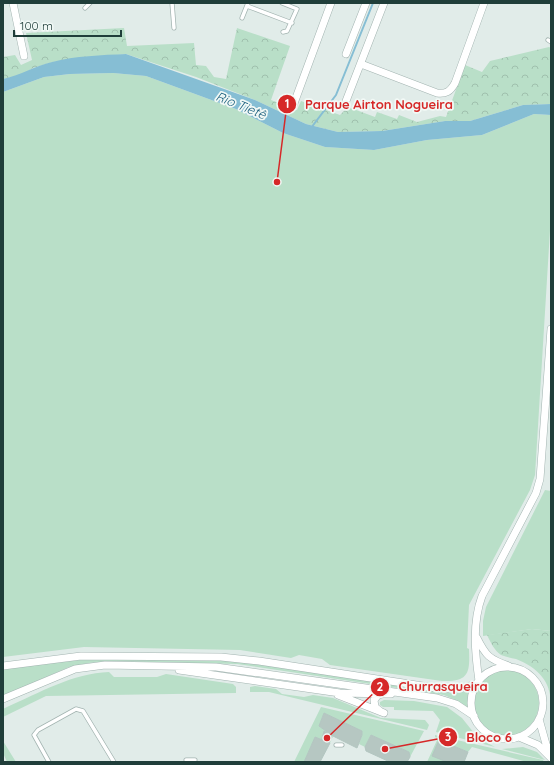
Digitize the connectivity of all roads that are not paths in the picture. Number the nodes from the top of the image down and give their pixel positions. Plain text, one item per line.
1 (13, 3) edge
2 (90, 3) edge
3 (172, 3) edge
4 (282, 3) edge
5 (331, 3) edge
6 (366, 3) edge
7 (384, 3) edge
8 (484, 3) edge
9 (248, 5) edge
10 (85, 8) dead end
11 (242, 18) dead end
12 (292, 23) junction
13 (174, 28) dead end
14 (283, 32) dead end
15 (346, 54) dead end
16 (24, 56) dead end
17 (361, 64) junction
18 (346, 101) dead end
19 (293, 106) dead end
20 (551, 329) edge
21 (477, 637) junction
22 (3, 666) edge
23 (157, 666) junction
24 (512, 667) junction
25 (478, 682) junction
26 (323, 691) junction
27 (408, 693) junction
28 (382, 694) junction
29 (5, 699) edge
30 (474, 716) junction
31 (539, 719) junction
32 (520, 736) junction
33 (336, 745) dead end
34 (342, 745) dead end
35 (551, 754) edge
36 (551, 758) edge
37 (195, 760) dead end
38 (49, 762) edge
39 (114, 762) edge
40 (189, 762) edge

1 - 16 street
2 - 10 lane
3 - 13 lane
4 - 12 lane
5 - 19 street
6 - 15 street
7 - 17 street
8 - 17 street
9 - 11 lane
9 - 12 lane
12 - 14 lane
17 - 18 street
20 - 21 street
21 - 24 street
21 - 25 street
22 - 25 street
23 - 26 street
23 - 27 street
23 - 29 street
24 - 25 street
24 - 31 street
25 - 30 street
26 - 28 street
26 - 28 street
27 - 28 street
27 - 30 street
30 - 32 street
31 - 32 street
31 - 35 street
32 - 36 street
33 - 34 lane
37 - 40 lane
38 - 39 lane

